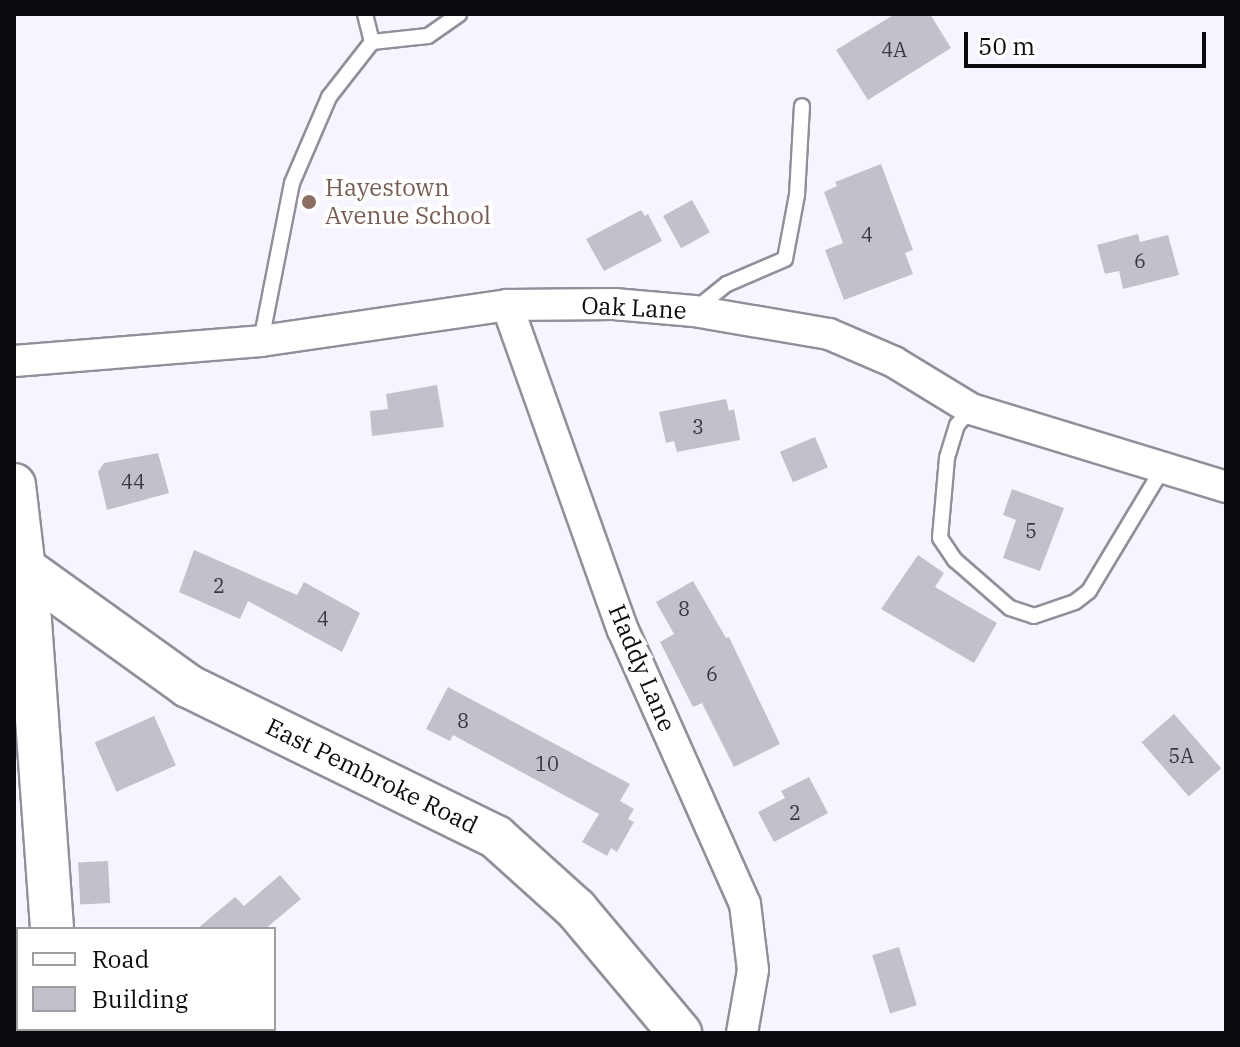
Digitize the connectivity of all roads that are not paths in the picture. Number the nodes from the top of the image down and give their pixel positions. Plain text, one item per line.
1 (365, 14) edge
2 (459, 14) edge
3 (372, 42) junction
4 (802, 106) dead end
5 (507, 305) junction
6 (694, 311) junction
7 (261, 341) junction
8 (14, 361) edge
9 (971, 409) junction
10 (1163, 468) junction
11 (14, 485) edge
12 (1226, 487) edge
13 (24, 568) junction
14 (52, 927) edge
15 (680, 1033) edge
16 (742, 1033) edge

1 - 3 lane
2 - 3 lane
3 - 7 lane
4 - 6 lane
5 - 6 street, Oak Lane
5 - 7 street, Oak Lane
5 - 16 street, Haddy Lane
6 - 9 street, Oak Lane
7 - 8 street, Oak Lane
9 - 10 street, Oak Lane
9 - 10 lane
10 - 12 street, Oak Lane
11 - 13 street
13 - 14 street
13 - 15 street, East Pembroke Road

